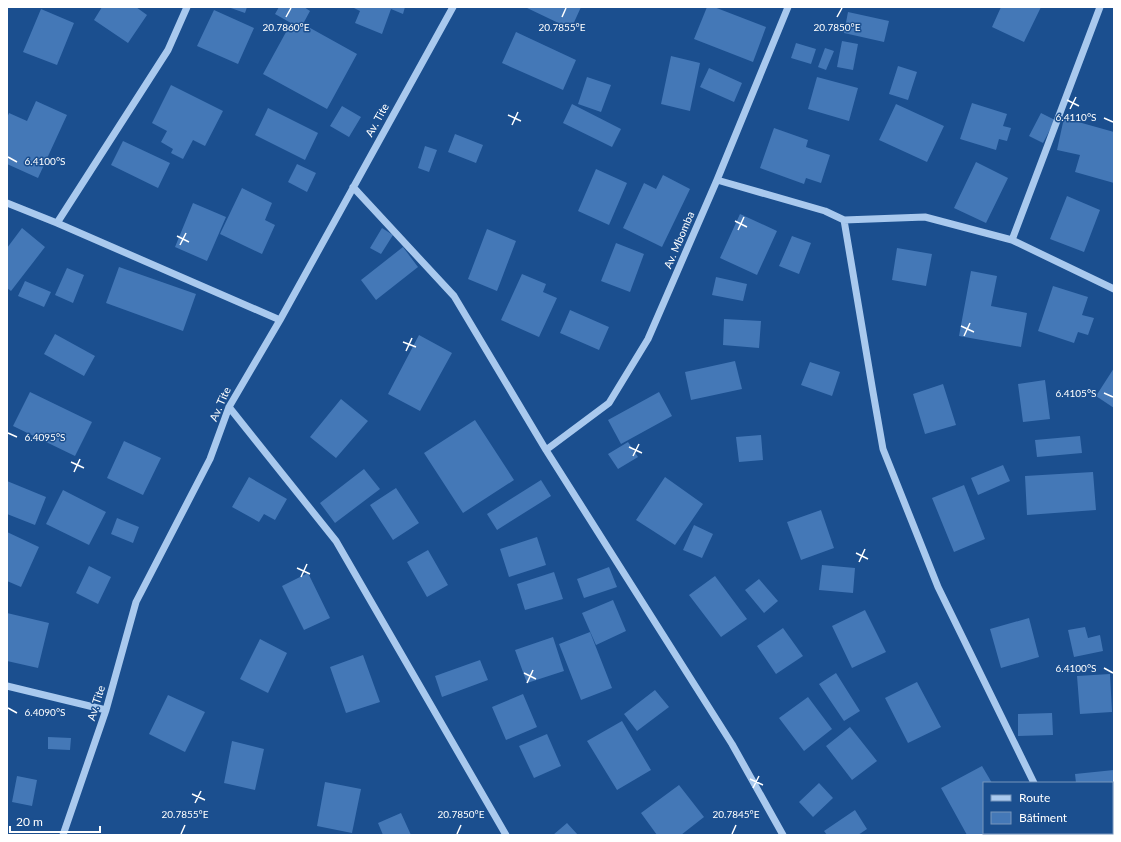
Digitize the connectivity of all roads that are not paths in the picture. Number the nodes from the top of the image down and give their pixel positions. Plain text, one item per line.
1 (188, 7) edge
2 (453, 7) edge
3 (788, 7) edge
4 (1100, 7) edge
5 (717, 180) junction
6 (353, 187) junction
7 (7, 203) edge
8 (844, 220) junction
9 (57, 223) junction
10 (1012, 240) junction
11 (1114, 289) edge
12 (280, 320) junction
13 (229, 407) junction
14 (546, 450) junction
15 (7, 686) edge
16 (106, 710) junction
17 (1034, 782) edge
18 (63, 835) edge
19 (506, 835) edge
20 (783, 835) edge

1 - 9 street
2 - 6 street, Av. Tite
3 - 5 street, Av. Mbomba
4 - 10 street
5 - 8 street
5 - 14 street, Av. Mbomba
6 - 12 street, Av. Tite
6 - 14 street
7 - 9 street
8 - 10 street
8 - 17 street
9 - 12 street
10 - 11 street
12 - 13 street, Av. Tite
13 - 16 street, Av. Tite
13 - 19 street
14 - 20 street
15 - 16 street
16 - 18 street, Av. Tite

